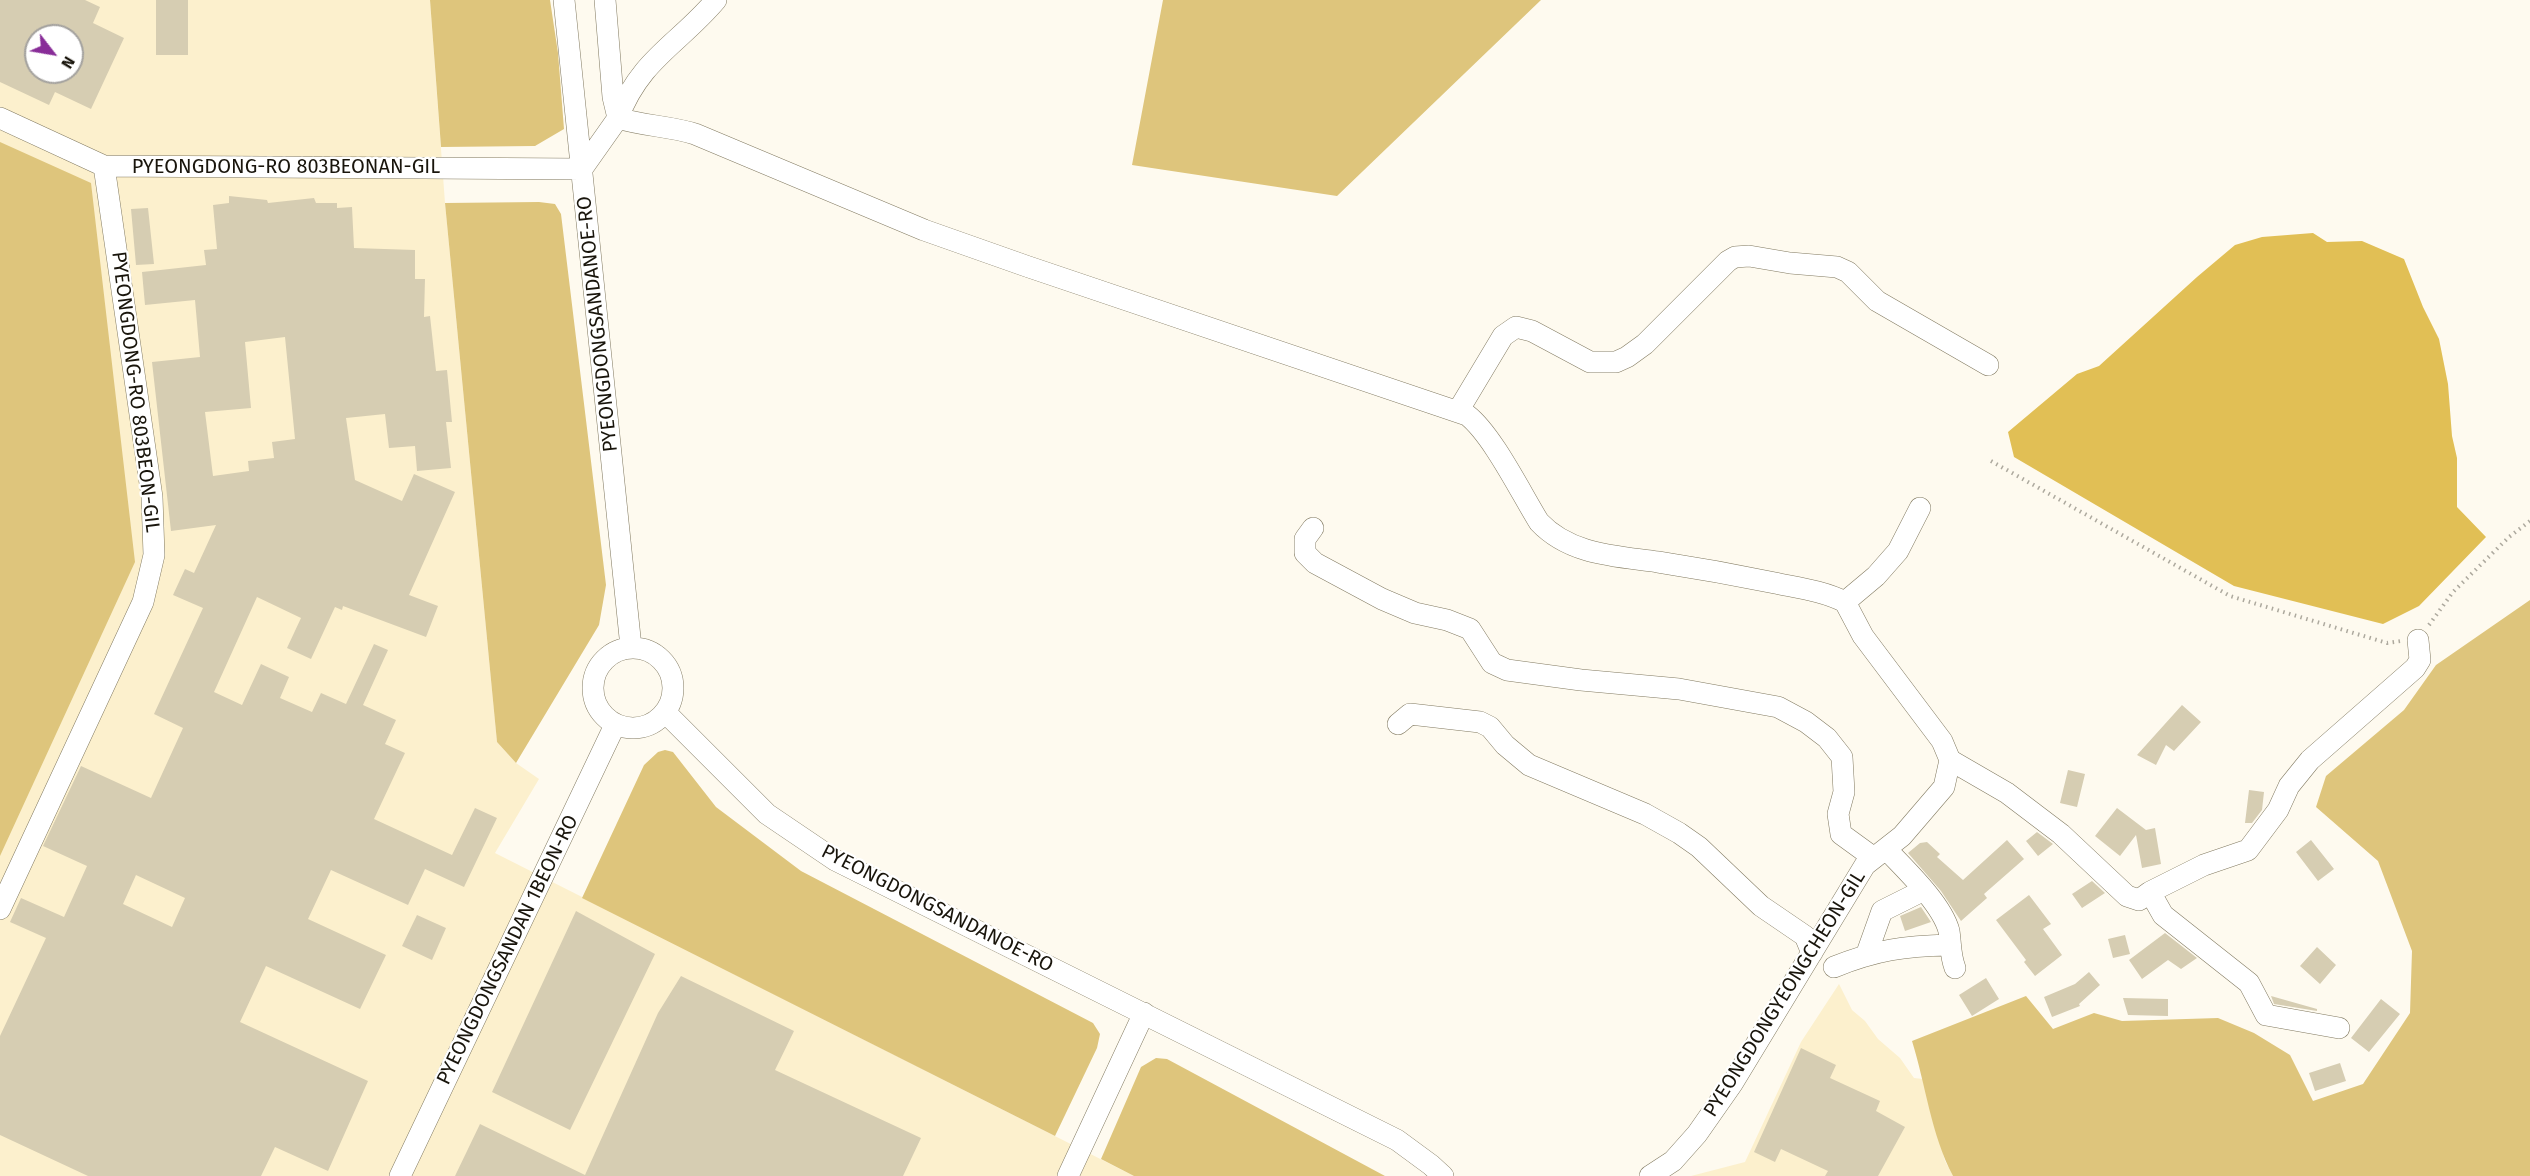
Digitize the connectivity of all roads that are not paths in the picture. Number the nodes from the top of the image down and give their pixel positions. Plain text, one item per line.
1 (564, 0) edge
2 (604, 0) edge
3 (716, 0) edge
4 (0, 118) edge
5 (618, 118) junction
6 (104, 166) junction
7 (582, 169) junction
8 (1988, 365) dead end
9 (1458, 411) junction
10 (1920, 508) dead end
11 (1312, 528) dead end
12 (1845, 602) junction
13 (2418, 640) road end
14 (631, 647) junction
15 (665, 712) junction
16 (1398, 724) dead end
17 (615, 725) junction
18 (1950, 760) junction
19 (1880, 853) junction
20 (1924, 890) junction
21 (2150, 892) junction
22 (0, 909) edge
23 (1949, 945) junction
24 (1812, 953) junction
25 (1867, 953) junction
26 (1834, 967) dead end
27 (1955, 968) dead end
28 (1144, 1013) junction
29 (2339, 1028) dead end
30 (400, 1176) edge
31 (1068, 1176) edge
32 (1443, 1176) edge
33 (1650, 1176) edge

1 - 7 street, PYEONGDONGSANDANOE-RO
2 - 5 street
3 - 5 street
4 - 6 street, PYEONGDONG-RO 803BEONAN-GIL
5 - 7 street
5 - 9 street
6 - 7 street, PYEONGDONG-RO 803BEONAN-GIL
6 - 22 street, PYEONGDONG-RO 803BEON-GIL
7 - 14 street, PYEONGDONGSANDANOE-RO
8 - 9 street
9 - 12 street
10 - 12 street
11 - 19 street
12 - 18 street
13 - 21 street
14 - 15 street
14 - 17 street
15 - 17 street
15 - 28 street, PYEONGDONGSANDANOE-RO
16 - 24 street
17 - 30 street, PYEONGDONGSANDAN 1BEON-RO
18 - 19 street, PYEONGDONGYEONGCHEON-GIL
18 - 21 street
19 - 20 street
19 - 24 street, PYEONGDONGYEONGCHEON-GIL
20 - 23 street
20 - 25 street
21 - 29 street
23 - 25 street
23 - 27 street
24 - 33 street, PYEONGDONGYEONGCHEON-GIL
25 - 26 street
28 - 31 street
28 - 32 street, PYEONGDONGSANDANOE-RO

